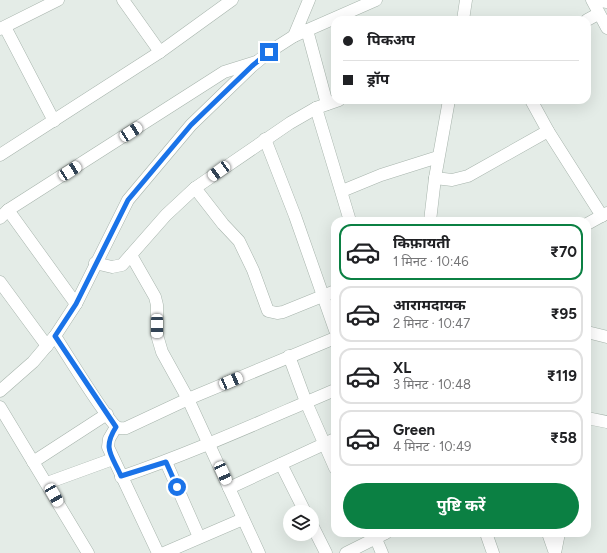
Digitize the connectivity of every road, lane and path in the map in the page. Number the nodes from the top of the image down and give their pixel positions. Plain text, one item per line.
1 (58, 0) edge
2 (123, 0) edge
3 (232, 0) edge
4 (309, 0) edge
5 (376, 0) edge
6 (466, 0) edge
7 (594, 0) edge
8 (607, 2) edge
9 (598, 14) junction
10 (339, 16) edge
11 (464, 16) edge
12 (591, 18) edge
13 (331, 20) edge
14 (2, 28) edge
15 (607, 28) edge
16 (307, 30) junction
17 (294, 36) junction
18 (160, 52) junction
19 (257, 62) junction
20 (331, 103) edge
21 (448, 104) edge
22 (533, 104) edge
23 (322, 106) junction
24 (54, 121) junction
25 (548, 132) junction
26 (265, 139) junction
27 (0, 155) edge
28 (438, 157) junction
29 (434, 178) junction
30 (195, 188) junction
31 (342, 191) junction
32 (4, 214) edge
33 (604, 215) edge
34 (349, 217) edge
35 (430, 217) edge
36 (591, 222) edge
37 (131, 255) junction
38 (95, 263) junction
39 (0, 282) edge
40 (331, 293) edge
41 (322, 296) junction
42 (76, 304) junction
43 (331, 320) edge
44 (591, 333) edge
45 (55, 336) junction
46 (607, 337) edge
47 (331, 340) edge
48 (47, 346) junction
49 (289, 356) junction
50 (0, 391) edge
51 (331, 392) edge
52 (188, 399) junction
53 (306, 402) junction
54 (0, 407) edge
55 (107, 414) junction
56 (591, 419) edge
57 (607, 422) edge
58 (116, 427) junction
59 (330, 442) edge
60 (210, 444) junction
61 (113, 458) junction
62 (33, 462) junction
63 (166, 462) junction
64 (281, 464) junction
65 (121, 476) junction
66 (47, 483) junction
67 (229, 488) junction
68 (302, 505) edge
69 (243, 519) junction
70 (199, 537) junction
71 (373, 537) edge
72 (487, 537) edge
73 (549, 537) edge
74 (558, 537) edge
75 (319, 539) edge
76 (88, 553) edge
77 (158, 553) edge
78 (164, 553) edge
79 (259, 553) edge
80 (326, 553) edge
81 (346, 553) edge
82 (382, 553) edge
83 (493, 553) edge
84 (555, 553) edge

1 - 14 street
2 - 18 street
3 - 18 street
4 - 17 street
5 - 10 street
6 - 11 street
7 - 8 street
7 - 9 street
9 - 12 street
9 - 15 street
13 - 16 street
14 - 24 street
16 - 17 street
16 - 23 street
17 - 19 street
18 - 24 street
19 - 32 street
19 - 38 street
20 - 23 street
21 - 28 street
22 - 25 street
23 - 26 street
23 - 31 street
24 - 27 street
25 - 29 street
25 - 33 street
26 - 30 street
26 - 41 street
28 - 29 street
28 - 31 street
29 - 35 street
30 - 37 street
30 - 41 street
31 - 34 street
32 - 42 street
33 - 36 street
37 - 38 street
37 - 52 street
38 - 42 street
39 - 48 street
40 - 41 street
41 - 43 street
42 - 45 street
44 - 46 street
45 - 48 street
45 - 55 street
47 - 49 street
48 - 50 street
49 - 52 street
49 - 53 street
51 - 53 street
52 - 58 street
52 - 60 street
53 - 59 street
53 - 60 street
54 - 62 street
55 - 58 street
55 - 62 street
56 - 57 street
58 - 61 street
59 - 64 street
60 - 63 street
60 - 67 street
61 - 65 street
61 - 66 street
62 - 66 street
63 - 65 street
63 - 70 street
64 - 67 street
64 - 68 street
65 - 77 street
66 - 76 street
67 - 69 street
69 - 70 street
69 - 79 street
70 - 78 street
71 - 81 street
71 - 82 street
72 - 83 street
73 - 84 street
74 - 84 street
75 - 80 street

